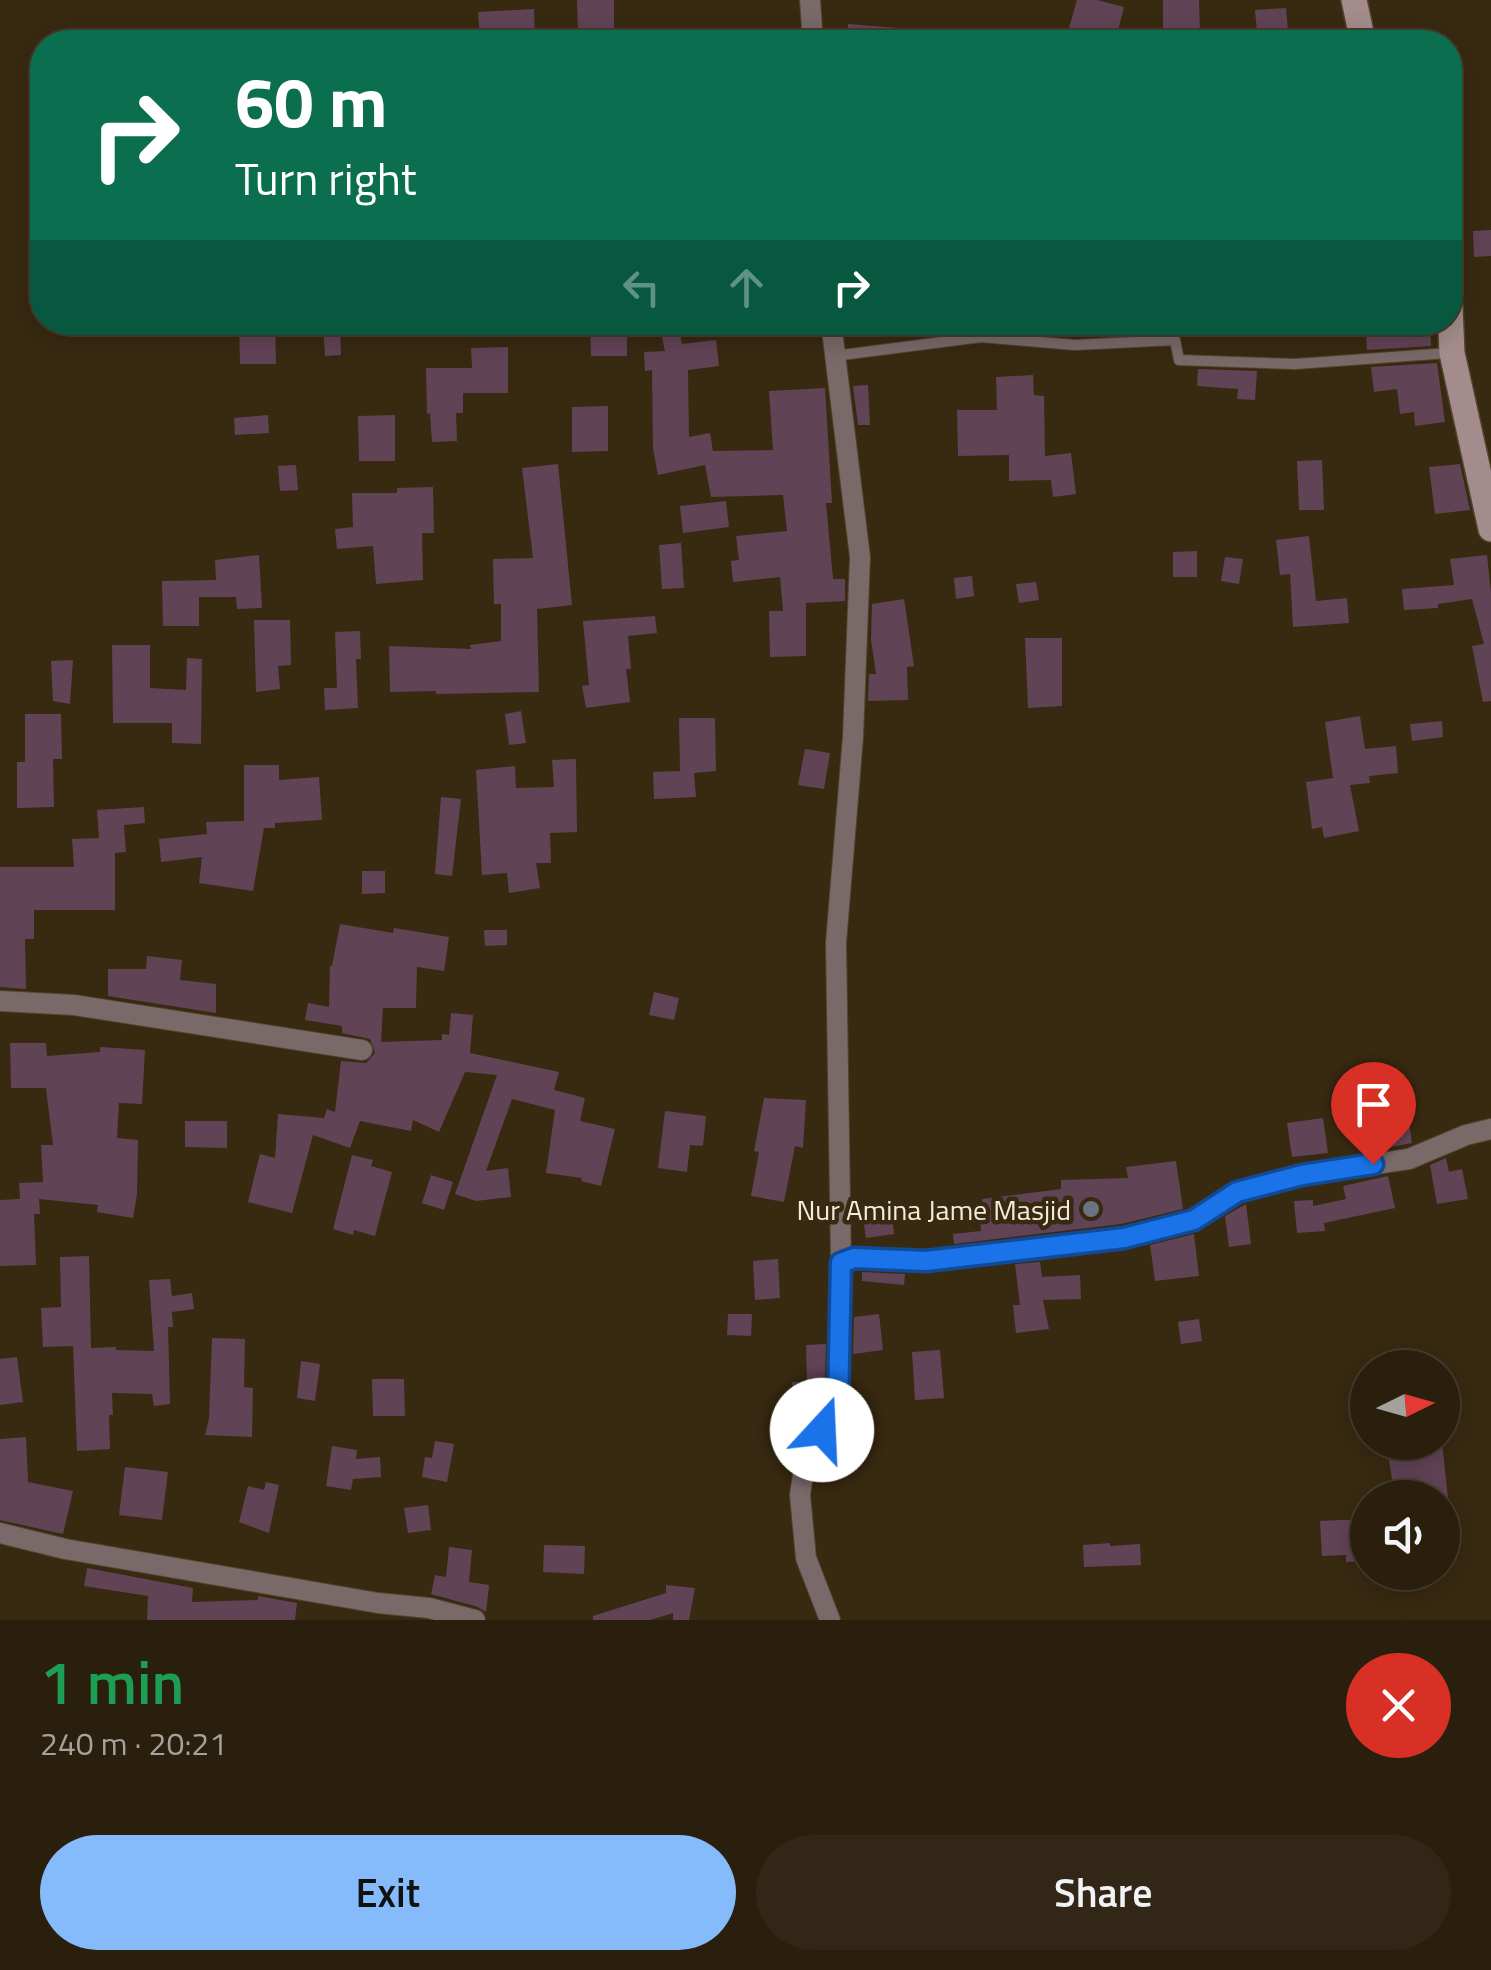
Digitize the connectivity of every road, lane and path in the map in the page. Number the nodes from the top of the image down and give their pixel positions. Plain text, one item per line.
1 (810, 0) edge
2 (1354, 0) edge
3 (811, 30) edge
4 (1360, 30) edge
5 (832, 335) edge
6 (1451, 335) edge
7 (1452, 353) junction
8 (833, 356) junction
9 (1491, 529) edge
10 (0, 1001) edge
11 (362, 1050) dead end
12 (1491, 1129) edge
13 (841, 1263) junction
14 (0, 1533) edge
15 (475, 1620) edge
16 (830, 1620) edge

1 - 3 street
2 - 4 main road
5 - 8 street
6 - 7 main road
7 - 8 lane
7 - 9 main road
8 - 13 street
10 - 11 street
12 - 13 street
13 - 16 street
14 - 15 street

